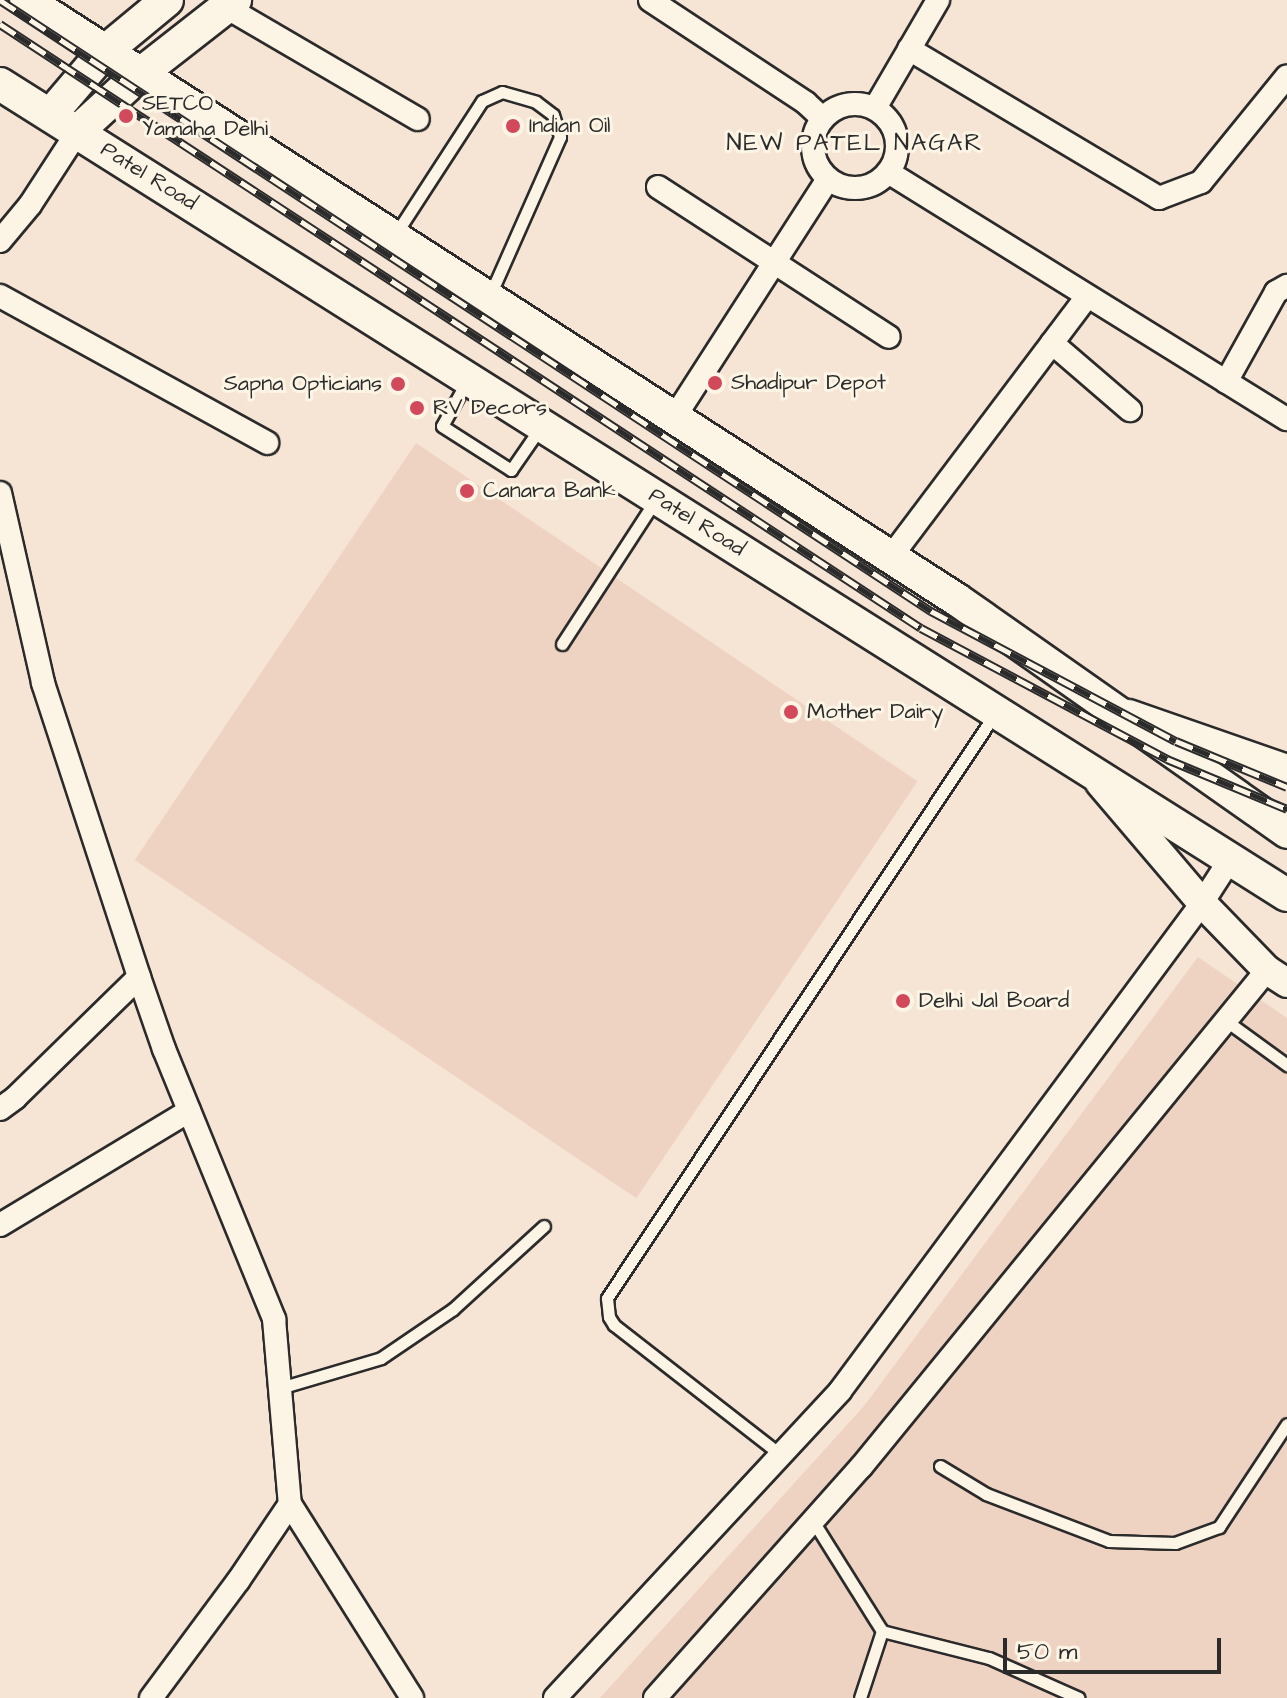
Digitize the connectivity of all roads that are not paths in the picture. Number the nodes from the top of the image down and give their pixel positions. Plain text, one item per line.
1 (26, 0) edge
2 (167, 0) edge
3 (650, 0) edge
4 (938, 0) edge
5 (231, 3) edge
6 (909, 49) junction
7 (103, 53) junction
8 (139, 75) junction
9 (1287, 76) edge
10 (0, 84) edge
11 (875, 108) junction
12 (51, 114) junction
13 (822, 118) junction
14 (418, 119) dead end
15 (78, 131) junction
16 (888, 172) junction
17 (828, 179) junction
18 (658, 187) dead end
19 (393, 238) junction
20 (0, 241) edge
21 (772, 263) junction
22 (1287, 286) edge
23 (0, 296) edge
24 (1087, 297) junction
25 (488, 299) junction
26 (889, 337) dead end
27 (1052, 343) junction
28 (469, 378) junction
29 (1226, 382) junction
30 (1130, 410) dead end
31 (674, 418) junction
32 (1287, 419) edge
33 (543, 424) junction
34 (267, 443) dead end
35 (658, 497) junction
36 (1, 501) edge
37 (890, 558) junction
38 (562, 644) dead end
39 (1109, 707) junction
40 (997, 711) junction
41 (1087, 767) junction
42 (1287, 769) edge
43 (1287, 832) edge
44 (1231, 858) junction
45 (1287, 895) edge
46 (1202, 903) junction
47 (1277, 976) edge
48 (139, 977) junction
49 (1225, 1020) junction
50 (1287, 1065) edge
51 (0, 1109) edge
52 (189, 1111) junction
53 (0, 1225) edge
54 (544, 1226) dead end
55 (280, 1388) junction
56 (1287, 1424) edge
57 (781, 1455) junction
58 (940, 1466) dead end
59 (290, 1504) junction
60 (813, 1521) junction
61 (882, 1631) junction
62 (151, 1698) edge
63 (412, 1698) edge
64 (555, 1698) edge
65 (655, 1698) edge
66 (860, 1698) edge
67 (1079, 1698) edge

1 - 7 main road
2 - 7 main road
3 - 13 street
4 - 6 street
5 - 8 main road
5 - 14 street
6 - 9 street
6 - 11 street
7 - 8 main road
7 - 12 main road
8 - 15 main road
8 - 19 main road
10 - 12 main road, Patel Road
11 - 13 street
11 - 16 street
12 - 15 main road, Patel Road
13 - 17 street
15 - 20 street
15 - 28 main road, Patel Road
16 - 17 street
16 - 24 street
17 - 21 street
18 - 21 street
19 - 25 main road
19 - 25 lane
21 - 26 street
21 - 31 street
22 - 29 street
23 - 34 street
24 - 27 street
24 - 29 street
25 - 31 main road
27 - 30 street
27 - 37 street
28 - 33 main road, Patel Road
28 - 33 lane
29 - 32 street
31 - 37 main road
33 - 35 main road, Patel Road
35 - 38 lane
35 - 40 main road, Patel Road
36 - 48 street
37 - 39 main road
39 - 42 street
39 - 43 main road
40 - 41 main road, Patel Road
40 - 57 lane
41 - 44 main road, Patel Road
41 - 46 street
44 - 45 main road, Patel Road
44 - 46 street
46 - 47 street
46 - 57 street
47 - 49 street
48 - 51 street
48 - 52 street
49 - 50 lane
49 - 60 street
52 - 53 street
52 - 55 street
54 - 55 lane
55 - 59 street
56 - 58 lane
57 - 64 street
59 - 62 street
59 - 63 street
60 - 61 lane
60 - 65 street
61 - 66 lane
61 - 67 lane

